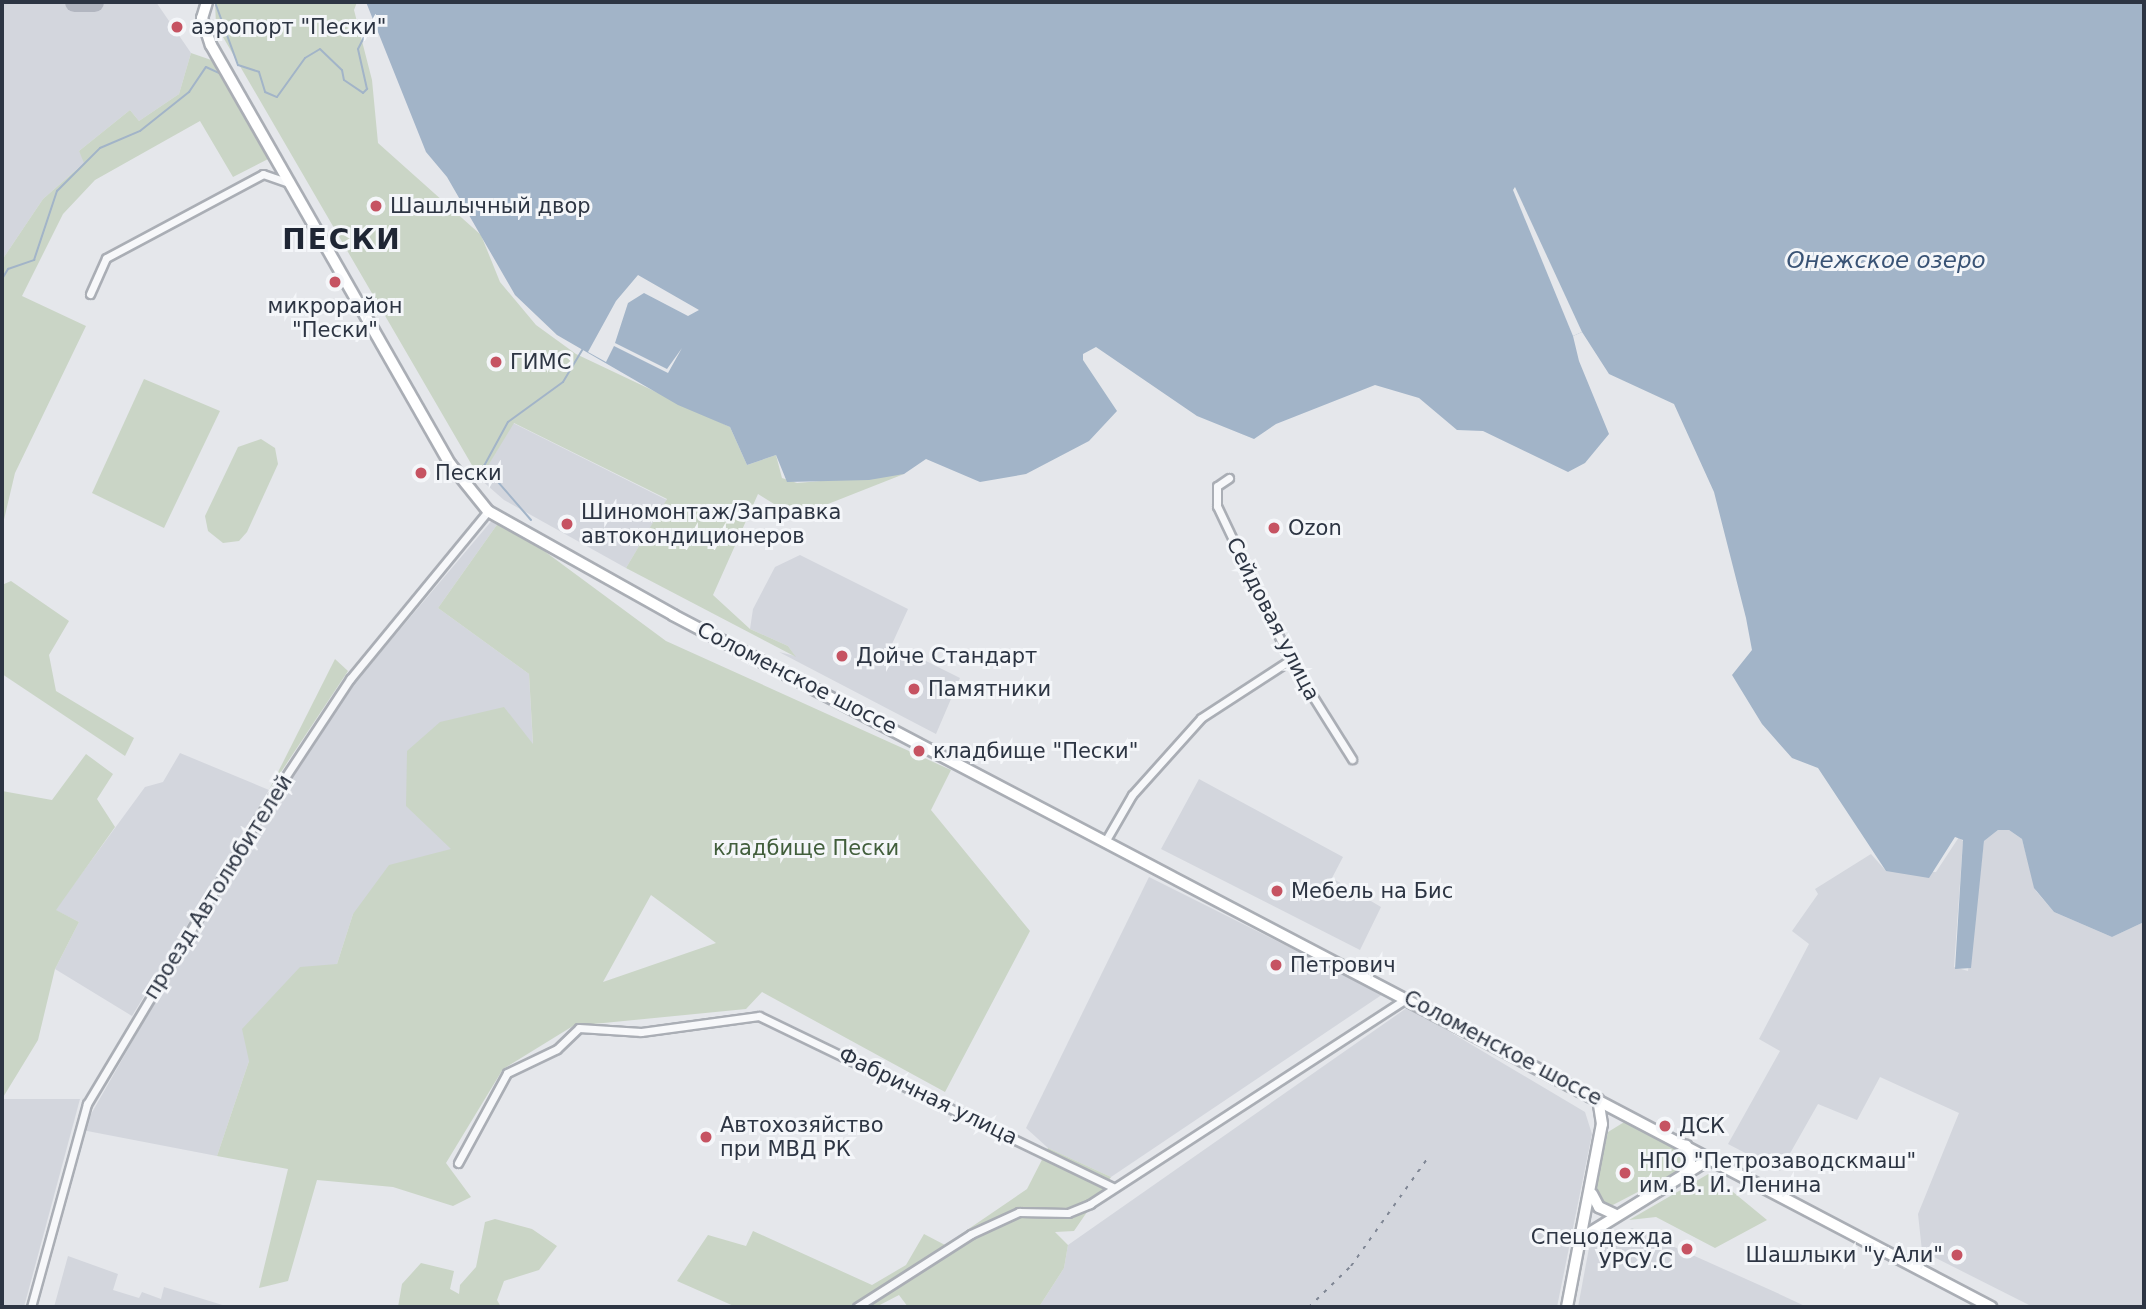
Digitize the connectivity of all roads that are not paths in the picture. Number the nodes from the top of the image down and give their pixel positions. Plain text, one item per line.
1 (207, 2) edge
2 (289, 183) junction
3 (90, 294) dead end
4 (1229, 478) dead end
5 (488, 511) junction
6 (1290, 660) junction
7 (1352, 759) dead end
8 (1106, 840) junction
9 (1408, 997) junction
10 (1597, 1097) junction
11 (1629, 1115) junction
12 (1602, 1124) junction
13 (1686, 1145) junction
14 (1711, 1158) junction
15 (458, 1163) dead end
16 (1684, 1174) junction
17 (1113, 1187) junction
18 (1591, 1190) junction
19 (1614, 1214) junction
20 (1580, 1239) junction
21 (31, 1307) edge
22 (857, 1307) edge
23 (1567, 1307) edge
24 (1991, 1307) edge

1 - 2 main road, Соломенское шоссе
2 - 3 street
2 - 5 main road, Соломенское шоссе
4 - 6 street, Сейдовая улица
5 - 8 main road, Соломенское шоссе
5 - 21 street, проезд Автолюбителей
6 - 7 street, Сейдовая улица
6 - 8 street
8 - 9 main road, Соломенское шоссе
9 - 10 main road, Соломенское шоссе
9 - 17 street
10 - 11 main road, Соломенское шоссе
10 - 12 main road
11 - 12 main road
11 - 13 main road, Соломенское шоссе
12 - 18 main road
13 - 14 main road, Соломенское шоссе
13 - 16 main road
14 - 16 main road
14 - 24 main road, Соломенское шоссе
15 - 17 street, Фабричная улица
16 - 19 main road
17 - 22 street
18 - 19 main road
18 - 20 main road
19 - 20 main road
20 - 23 main road

